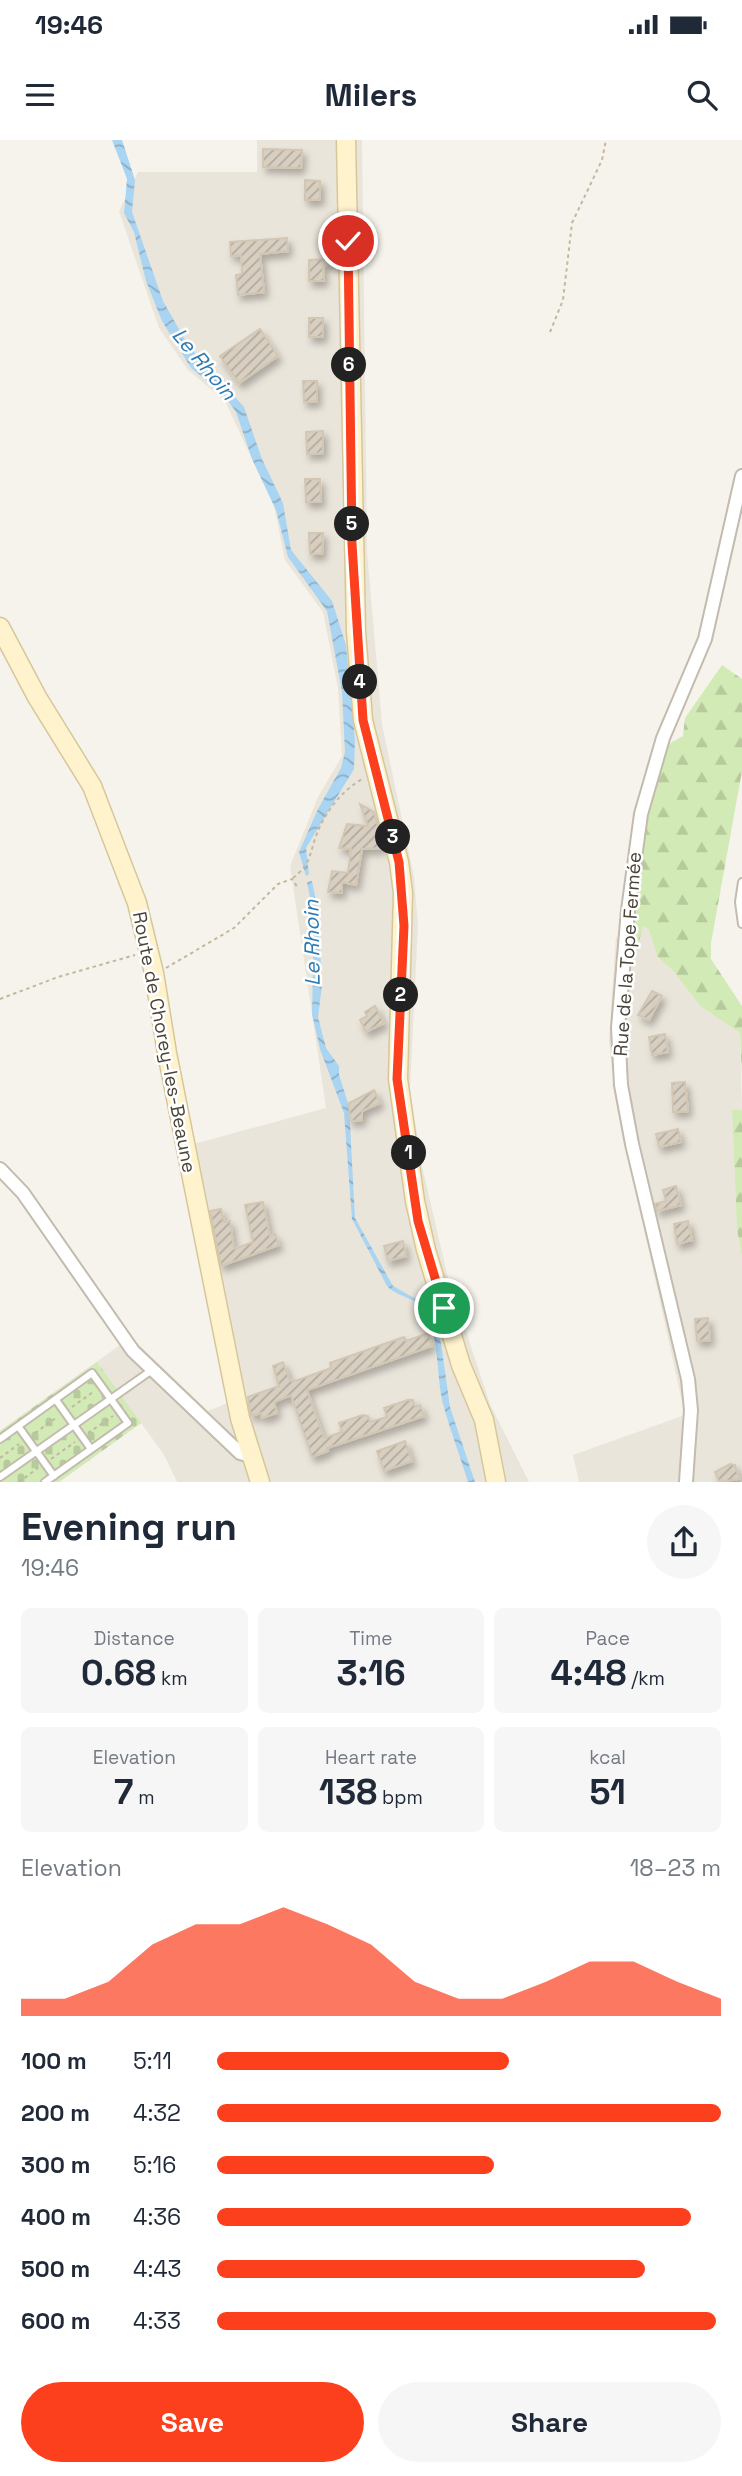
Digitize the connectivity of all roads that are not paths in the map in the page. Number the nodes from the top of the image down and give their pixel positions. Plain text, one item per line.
1 (346, 140) edge
2 (742, 477) edge
3 (0, 627) edge
4 (742, 882) edge
5 (742, 924) edge
6 (0, 1169) edge
7 (152, 1370) junction
8 (110, 1399) junction
9 (55, 1400) junction
10 (74, 1425) junction
11 (18, 1426) junction
12 (0, 1439) edge
13 (91, 1449) junction
14 (36, 1451) junction
15 (251, 1456) junction
16 (54, 1476) junction
17 (0, 1477) edge
18 (3, 1482) edge
19 (45, 1482) edge
20 (260, 1482) edge
21 (496, 1482) edge
22 (686, 1482) edge

1 - 21 street
2 - 22 street, Rue de la Tope Fermée
3 - 15 street, Route de Chorey-les-Beaune
4 - 5 lane
6 - 7 street
7 - 8 lane
7 - 15 street
8 - 9 lane
8 - 10 lane
8 - 13 lane
9 - 10 lane
9 - 11 lane
10 - 13 lane
10 - 14 lane
11 - 12 lane
11 - 14 lane
13 - 16 lane
14 - 16 lane
14 - 17 lane
15 - 20 street, Route de Chorey-les-Beaune
16 - 19 lane
17 - 18 lane

